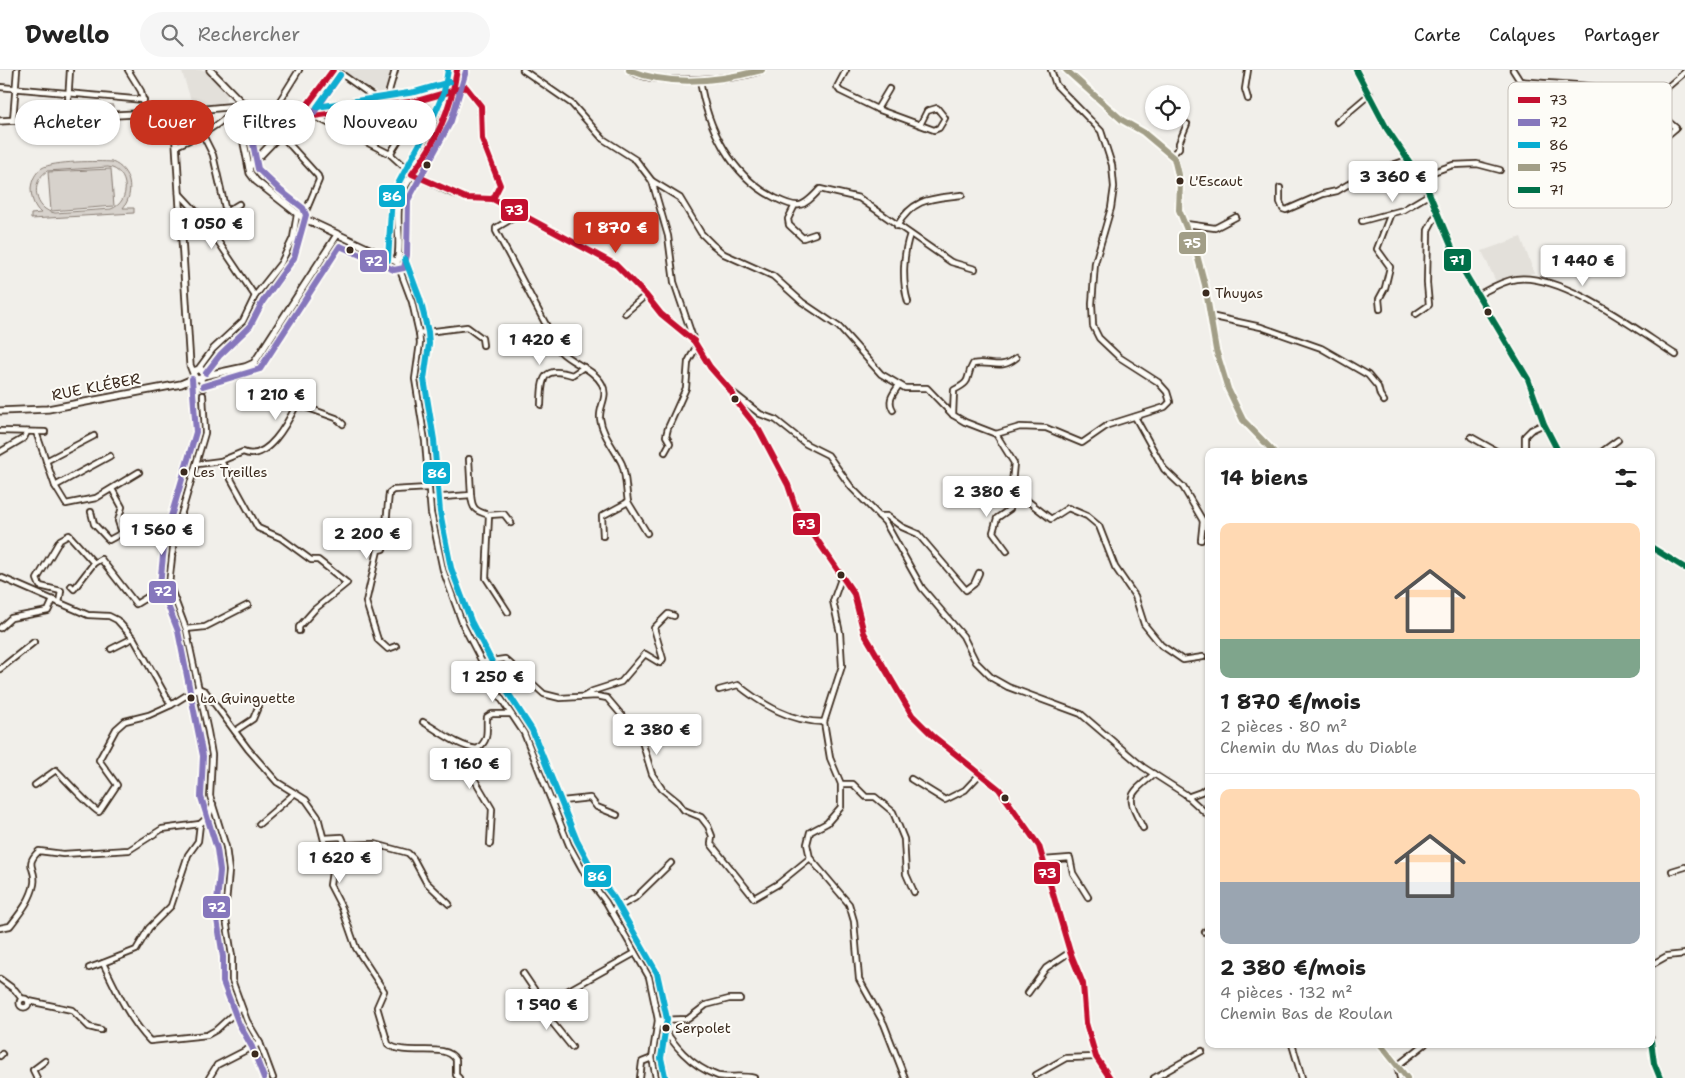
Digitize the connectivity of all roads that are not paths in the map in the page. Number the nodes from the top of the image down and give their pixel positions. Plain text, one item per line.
1 (17, 70) edge
2 (70, 70) edge
3 (128, 70) edge
4 (210, 70) edge
5 (300, 70) edge
6 (335, 70) edge
7 (395, 70) edge
8 (457, 70) edge
9 (523, 70) edge
10 (629, 70) edge
11 (638, 70) edge
12 (762, 70) edge
13 (846, 70) edge
14 (1052, 70) edge
15 (1066, 70) edge
16 (1248, 70) edge
17 (1356, 70) edge
18 (1513, 70) edge
19 (1685, 72) edge
20 (657, 76) junction
21 (700, 80) junction
22 (1536, 82) edge
23 (1672, 83) edge
24 (0, 87) edge
25 (16, 89) junction
26 (889, 89) dead end
27 (454, 90) junction
28 (1370, 94) junction
29 (68, 95) junction
30 (1248, 98) dead end
31 (68, 100) edge
32 (144, 100) joint
33 (232, 100) edge
34 (281, 100) edge
35 (311, 100) edge
36 (378, 100) edge
37 (386, 100) edge
38 (420, 100) edge
39 (877, 110) junction
40 (315, 116) edge
41 (13, 120) joint
42 (0, 121) edge
43 (1336, 122) dead end
44 (920, 125) junction
45 (1184, 130) edge
46 (208, 145) edge
47 (244, 145) edge
48 (270, 145) edge
49 (290, 145) edge
50 (396, 145) edge
51 (176, 146) edge
52 (390, 154) junction
53 (1172, 155) junction
54 (1408, 160) junction
55 (249, 167) junction
56 (1500, 170) dead end
57 (412, 174) junction
58 (1419, 177) junction
59 (652, 181) junction
60 (1280, 188) dead end
61 (179, 193) junction
62 (962, 194) dead end
63 (1430, 194) junction
64 (493, 199) junction
65 (239, 204) dead end
66 (794, 207) junction
67 (226, 212) junction
68 (519, 212) junction
69 (1437, 212) junction
70 (1391, 213) junction
71 (300, 216) junction
72 (1236, 217) dead end
73 (1362, 221) dead end
74 (1186, 224) junction
75 (207, 225) junction
76 (897, 226) junction
77 (815, 234) dead end
78 (910, 234) junction
79 (337, 235) junction
80 (398, 262) junction
81 (975, 269) dead end
82 (1478, 294) junction
83 (646, 295) junction
84 (255, 296) junction
85 (908, 302) dead end
86 (1380, 310) dead end
87 (625, 313) dead end
88 (1416, 314) dead end
89 (1210, 316) junction
90 (419, 333) junction
91 (694, 341) junction
92 (483, 345) dead end
93 (696, 347) junction
94 (1676, 356) dead end
95 (1016, 358) dead end
96 (584, 367) junction
97 (198, 374) junction
98 (899, 384) junction
99 (203, 388) dead end
100 (731, 391) junction
101 (203, 396) dead end
102 (1384, 401) dead end
103 (541, 405) dead end
104 (893, 410) dead end
105 (0, 411) edge
106 (953, 415) junction
107 (1135, 417) junction
108 (343, 424) dead end
109 (1544, 424) junction
110 (0, 432) edge
111 (27, 432) junction
112 (36, 432) junction
113 (45, 432) dead end
114 (996, 434) junction
115 (94, 436) dead end
116 (1471, 437) dead end
117 (1618, 440) dead end
118 (1270, 448) edge
119 (1491, 448) edge
120 (1525, 448) edge
121 (1556, 448) edge
122 (1607, 448) edge
123 (0, 452) edge
124 (665, 452) dead end
125 (110, 456) dead end
126 (469, 459) dead end
127 (46, 461) junction
128 (221, 461) junction
129 (198, 464) junction
130 (140, 472) dead end
131 (1012, 484) junction
132 (55, 486) junction
133 (428, 488) junction
134 (112, 489) junction
135 (471, 495) junction
136 (429, 498) junction
137 (628, 502) junction
138 (91, 512) dead end
139 (489, 515) junction
140 (879, 516) junction
141 (1205, 520) edge
142 (511, 522) dead end
143 (1205, 525) edge
144 (647, 533) dead end
145 (603, 536) dead end
146 (1201, 540) dead end
147 (1655, 549) edge
148 (1008, 551) dead end
149 (94, 563) junction
150 (1685, 568) edge
151 (979, 573) dead end
152 (842, 576) junction
153 (0, 577) edge
154 (168, 584) junction
155 (71, 586) dead end
156 (53, 600) junction
157 (59, 603) junction
158 (248, 605) dead end
159 (508, 612) dead end
160 (674, 616) dead end
161 (0, 628) edge
162 (186, 629) junction
163 (299, 631) dead end
164 (133, 638) junction
165 (34, 642) dead end
166 (396, 646) dead end
167 (111, 649) dead end
168 (1203, 657) dead end
169 (484, 662) junction
170 (0, 669) edge
171 (198, 688) junction
172 (719, 690) dead end
173 (583, 697) junction
174 (261, 700) dead end
175 (171, 706) junction
176 (510, 714) junction
177 (423, 722) dead end
178 (824, 722) junction
179 (235, 731) junction
180 (478, 749) junction
181 (981, 774) junction
182 (1154, 774) junction
183 (911, 779) dead end
184 (842, 784) junction
185 (35, 785) dead end
186 (1205, 789) edge
187 (294, 794) junction
188 (1187, 796) junction
189 (553, 802) junction
190 (212, 804) junction
191 (1205, 812) edge
192 (617, 815) dead end
193 (200, 824) junction
194 (259, 824) dead end
195 (1143, 828) dead end
196 (324, 838) junction
197 (490, 844) dead end
198 (810, 858) junction
199 (1044, 860) junction
200 (672, 863) dead end
201 (1685, 867) edge
202 (1672, 871) dead end
203 (914, 892) dead end
204 (1088, 897) dead end
205 (449, 904) dead end
206 (611, 911) junction
207 (0, 928) edge
208 (1070, 952) junction
209 (635, 953) junction
210 (1685, 954) edge
211 (103, 963) junction
212 (1655, 963) edge
213 (89, 968) dead end
214 (523, 973) dead end
215 (0, 979) edge
216 (1028, 993) dead end
217 (740, 999) dead end
218 (544, 1004) junction
219 (242, 1007) junction
220 (658, 1020) junction
221 (101, 1030) dead end
222 (260, 1043) junction
223 (572, 1047) dead end
224 (1293, 1048) edge
225 (1383, 1048) edge
226 (1420, 1048) edge
227 (1652, 1048) edge
228 (1202, 1051) dead end
229 (1096, 1057) junction
230 (652, 1058) junction
231 (45, 1061) dead end
232 (1397, 1066) junction
233 (1036, 1075) dead end
234 (719, 1077) edge
235 (37, 1078) edge
236 (209, 1078) edge
237 (273, 1078) edge
238 (459, 1078) edge
239 (640, 1078) edge
240 (656, 1078) edge
241 (754, 1078) edge
242 (905, 1078) edge
243 (1110, 1078) edge
244 (1154, 1078) edge
245 (1302, 1078) edge
246 (1404, 1078) edge
247 (1660, 1078) edge

1 - 25 street
2 - 29 street
3 - 32 street
4 - 33 street
5 - 34 street
6 - 35 street
6 - 36 street
7 - 37 street
8 - 27 street
9 - 59 street
10 - 20 street
11 - 20 street
12 - 21 street
13 - 39 street
14 - 107 street
15 - 53 street
16 - 30 street
17 - 28 street
18 - 22 street
19 - 23 street
20 - 21 street
21 - 66 street
24 - 25 street
25 - 29 street
25 - 41 street
26 - 39 street
27 - 38 street
27 - 57 street
27 - 64 street
28 - 43 street
28 - 54 street
29 - 31 street
29 - 32 street
39 - 44 street
40 - 52 street
41 - 42 street
44 - 44 street
45 - 53 street
46 - 67 street
47 - 55 street
48 - 55 street
49 - 71 street
50 - 52 street
51 - 61 street
52 - 57 street
53 - 74 street
54 - 58 street
54 - 60 street
55 - 71 street
56 - 58 street
57 - 64 street
57 - 80 street
58 - 63 street
59 - 91 street
59 - 98 street
61 - 75 street
61 - 97 street
62 - 76 street
63 - 69 street
63 - 70 street
64 - 68 street
65 - 67 street
66 - 76 street
66 - 77 street
67 - 75 street
68 - 83 street
68 - 96 street
69 - 82 street
69 - 88 street
70 - 73 street
70 - 86 street
71 - 79 street
71 - 84 street
72 - 74 street
74 - 89 street
75 - 84 street
76 - 78 street
78 - 81 street
78 - 85 street
79 - 80 street
79 - 97 street, RUE KLÉBER
80 - 90 street
82 - 94 street
82 - 109 street
83 - 87 street
83 - 91 street
84 - 97 street
89 - 102 street
89 - 118 street
90 - 92 street
90 - 133 street
91 - 93 street
93 - 100 street
93 - 124 street
95 - 106 street
96 - 103 street
96 - 137 street
97 - 99 street
97 - 105 street, RUE KLÉBER
98 - 104 street
98 - 106 street
100 - 140 street
100 - 152 street
101 - 129 street
106 - 114 street
107 - 114 street
107 - 141 street
108 - 128 street
109 - 120 street
109 - 121 street
110 - 111 street
111 - 112 street
111 - 123 street
112 - 113 street
112 - 127 street
114 - 131 street
115 - 127 street
116 - 119 street
117 - 122 street
125 - 132 street
126 - 135 street
127 - 132 street
128 - 129 street
128 - 163 street
129 - 154 street
130 - 134 street
131 - 148 street
131 - 168 street
132 - 134 street
133 - 136 street
133 - 166 street
134 - 138 street
135 - 136 street
135 - 139 street
136 - 169 street
137 - 144 street
137 - 145 street
139 - 142 street
139 - 159 street
140 - 151 street
140 - 182 street
143 - 146 street
147 - 150 street
149 - 154 street
149 - 155 street
149 - 157 street
152 - 178 street
152 - 181 street
153 - 156 street
154 - 162 street
156 - 157 street
156 - 161 street
157 - 164 street
158 - 162 street
160 - 173 street
162 - 171 street
164 - 167 street
164 - 175 street
165 - 170 street
169 - 173 street
169 - 176 street
171 - 175 street
171 - 179 street
171 - 190 street
172 - 178 street
173 - 198 street
174 - 179 street
175 - 185 street
176 - 180 street
176 - 189 street
177 - 180 street
178 - 184 street
179 - 187 street
180 - 197 street
181 - 183 street
181 - 199 street
182 - 188 street
182 - 195 street
184 - 198 street
184 - 203 street
186 - 188 street
187 - 194 street
187 - 196 street
188 - 191 street
189 - 192 street
189 - 206 street
190 - 193 street
190 - 219 street
193 - 207 street
193 - 211 street
196 - 205 street
196 - 238 street
198 - 242 street
199 - 204 street
199 - 208 street
200 - 206 street
201 - 202 street
206 - 209 street
208 - 216 street
208 - 229 street
209 - 218 street
209 - 220 street
210 - 212 street
211 - 213 street
211 - 219 street
214 - 218 street
215 - 221 street
217 - 220 street
218 - 223 street
219 - 222 street
220 - 230 street
220 - 234 street
222 - 236 street
222 - 237 street
224 - 245 street
225 - 232 street
226 - 232 street
227 - 247 street
228 - 244 street
229 - 233 street
229 - 243 street
230 - 239 street
230 - 240 street
231 - 235 street
232 - 246 street
234 - 241 street

